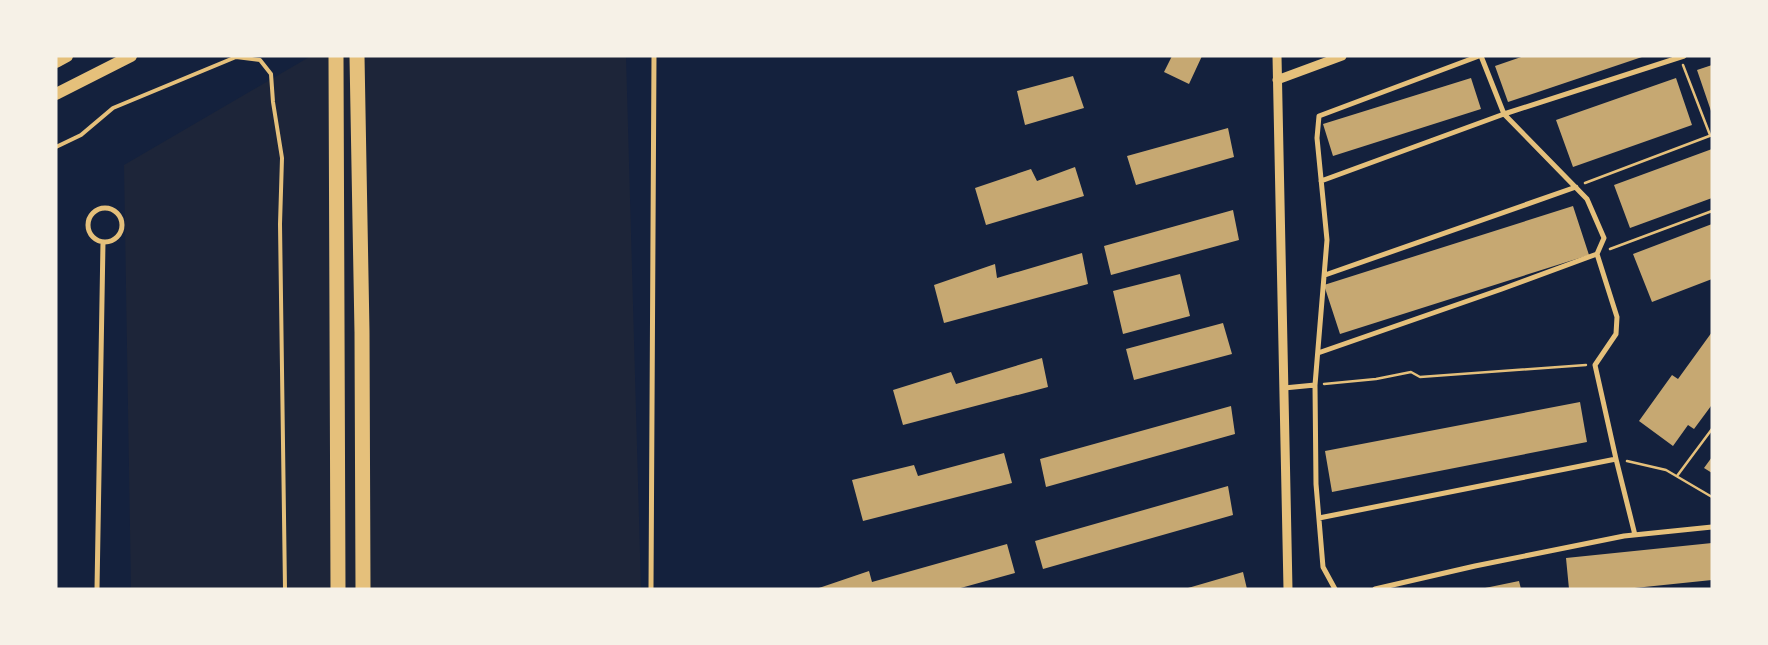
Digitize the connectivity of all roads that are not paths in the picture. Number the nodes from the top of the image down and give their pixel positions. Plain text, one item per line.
1 (67, 56) edge
2 (131, 56) edge
3 (336, 56) edge
4 (357, 56) edge
5 (654, 56) edge
6 (1277, 56) edge
7 (1342, 56) edge
8 (1480, 56) edge
9 (1682, 57) edge
10 (56, 62) edge
11 (1277, 80) junction
12 (56, 94) edge
13 (1504, 114) junction
14 (56, 147) edge
15 (1321, 181) junction
16 (1576, 187) junction
17 (103, 242) junction
18 (1597, 254) junction
19 (1324, 275) junction
20 (1318, 353) junction
21 (1315, 385) junction
22 (1284, 388) junction
23 (1616, 459) junction
24 (1319, 518) junction
25 (1712, 527) edge
26 (1635, 535) junction
27 (97, 589) edge
28 (285, 589) edge
29 (338, 589) edge
30 (363, 589) edge
31 (652, 589) edge
32 (1288, 589) edge
33 (1335, 589) edge
34 (1375, 589) edge

1 - 10 main road
2 - 12 main road
3 - 29 highway
4 - 30 highway
5 - 31 street
6 - 11 street
7 - 11 street
8 - 13 street
8 - 15 street
9 - 13 street
11 - 22 street
13 - 15 street
13 - 16 street
14 - 28 lane
15 - 19 street
16 - 18 street
16 - 19 street
17 - 17 street
17 - 27 street
18 - 20 street
18 - 23 street
19 - 20 street
20 - 21 street
21 - 22 street
21 - 24 street
22 - 32 street
23 - 24 street
23 - 26 street
24 - 33 street
25 - 26 street
26 - 34 street

